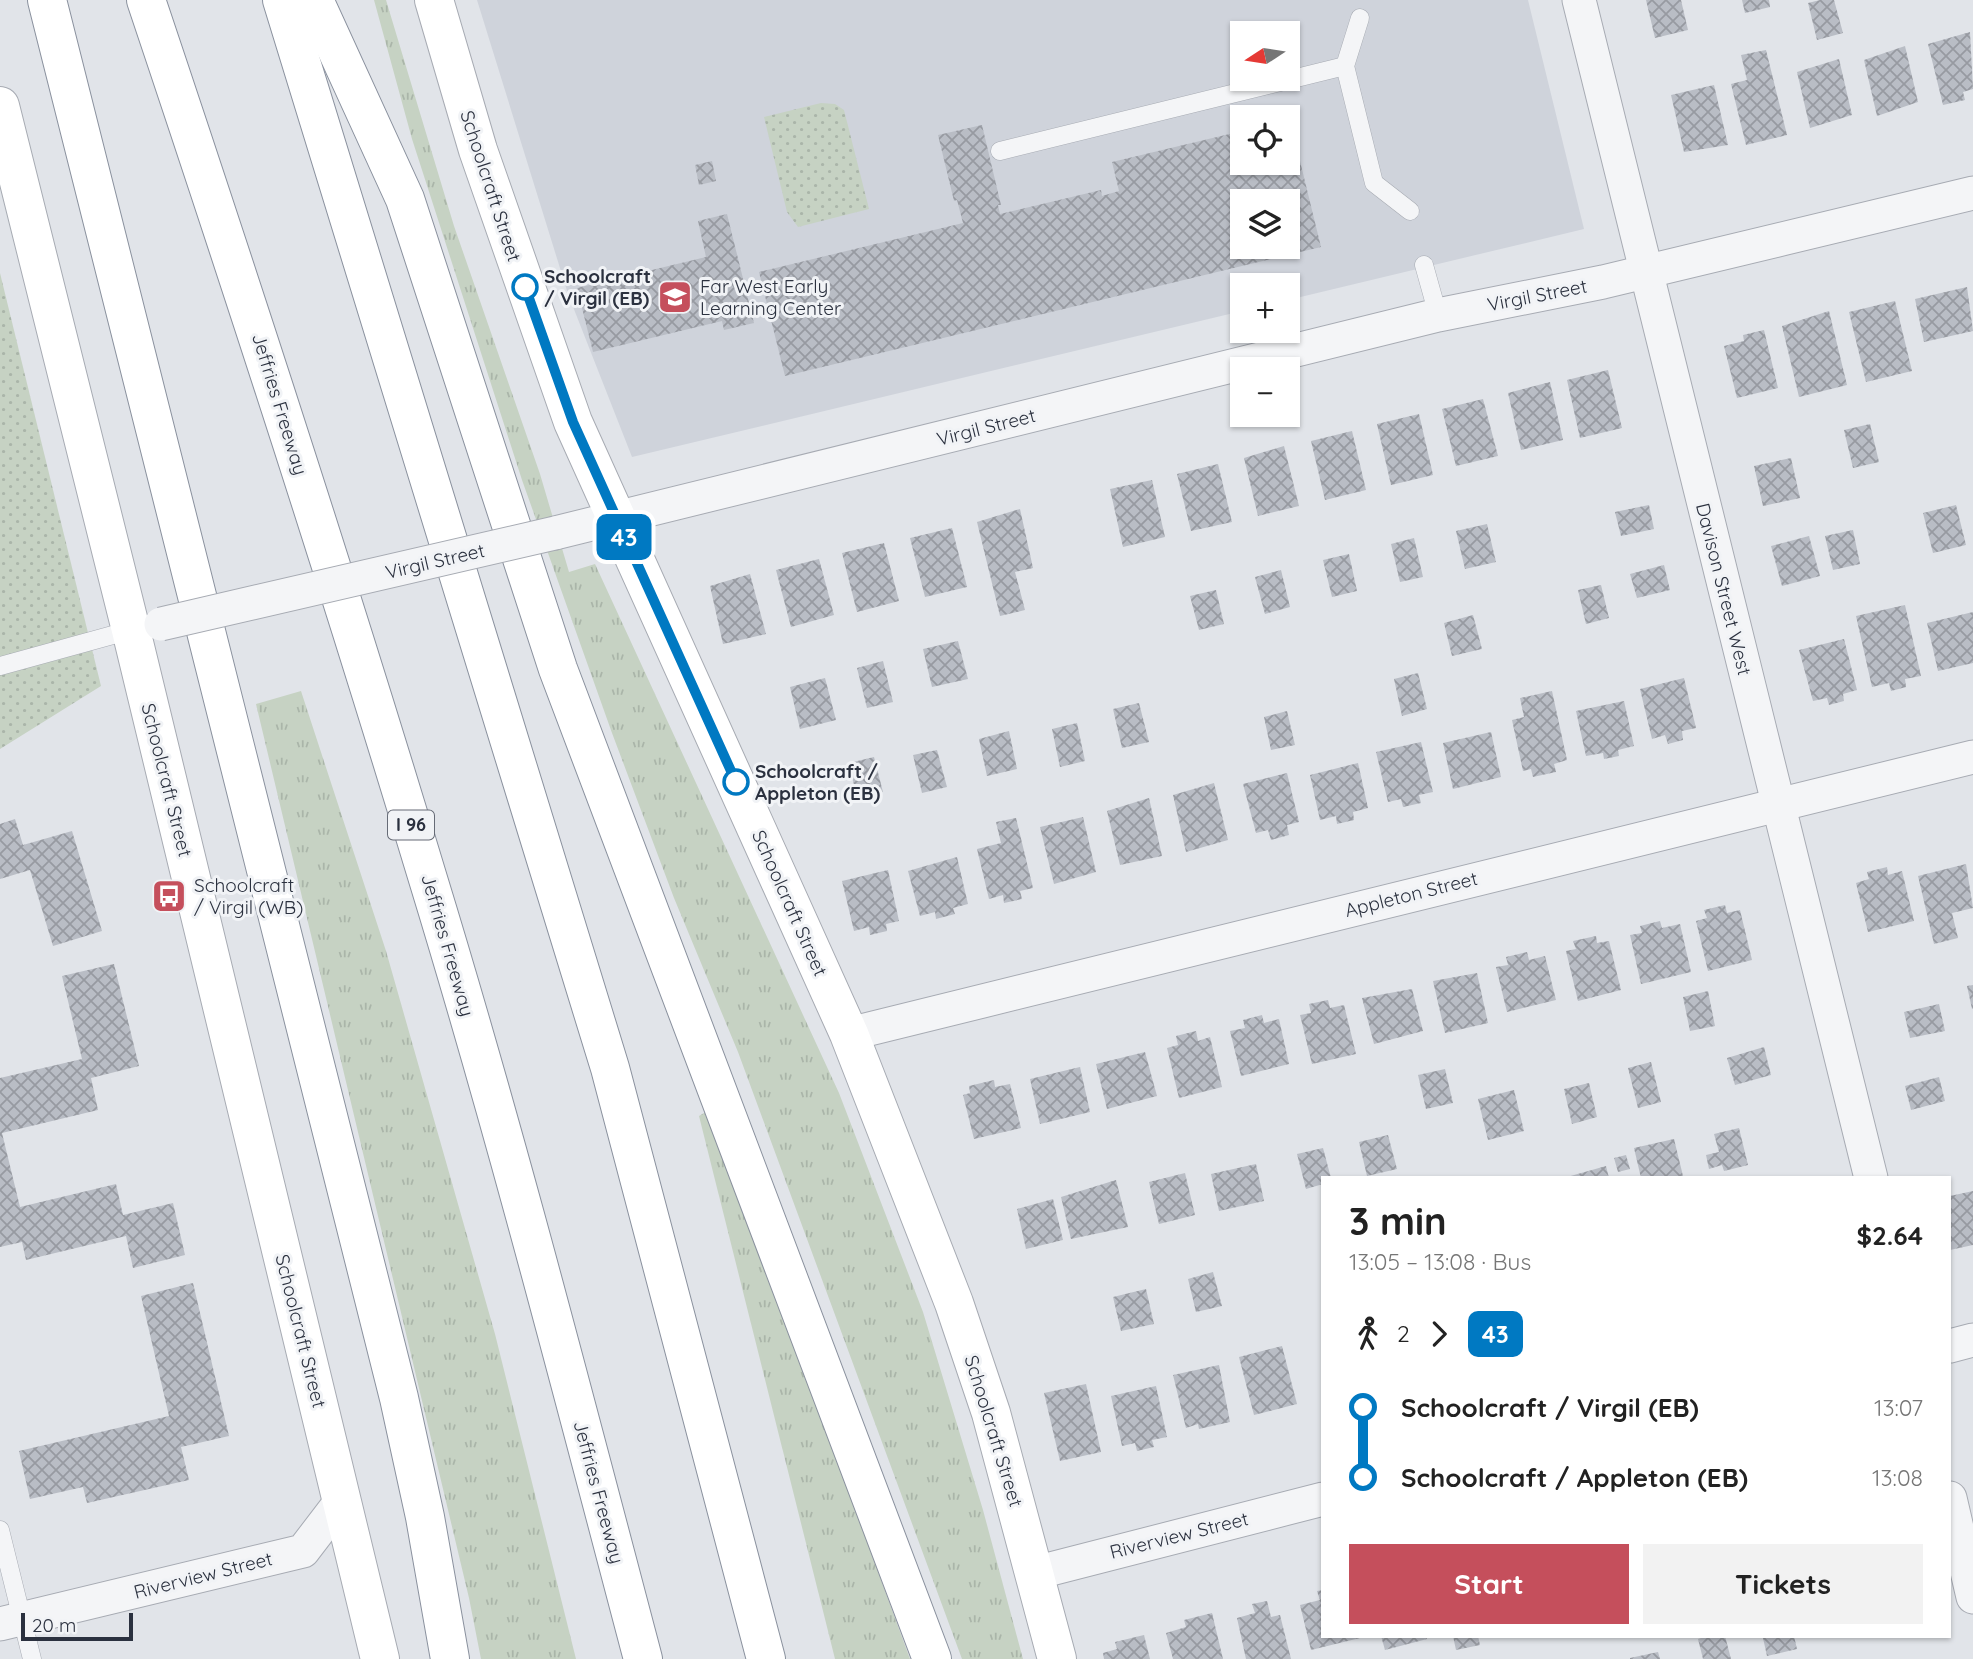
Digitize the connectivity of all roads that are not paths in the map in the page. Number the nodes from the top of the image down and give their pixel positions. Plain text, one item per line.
1 (47, 0) edge
2 (146, 0) edge
3 (282, 0) edge
4 (314, 0) edge
5 (434, 0) edge
6 (1579, 0) edge
7 (1360, 18) dead end
8 (1345, 66) junction
9 (0, 106) edge
10 (1000, 151) dead end
11 (1973, 193) edge
12 (1410, 211) dead end
13 (1424, 265) dead end
14 (1646, 272) junction
15 (1438, 315) junction
16 (615, 519) junction
17 (146, 627) junction
18 (0, 666) edge
19 (1973, 757) edge
20 (1777, 803) junction
21 (849, 1034) junction
22 (1870, 1176) edge
23 (1973, 1340) edge
24 (1951, 1346) edge
25 (342, 1500) junction
26 (1321, 1500) edge
27 (1951, 1502) edge
28 (0, 1530) edge
29 (1035, 1573) junction
30 (1973, 1597) edge
31 (11, 1621) edge
32 (32, 1659) edge
33 (380, 1659) edge
34 (450, 1659) edge
35 (643, 1659) edge
36 (765, 1659) edge
37 (932, 1659) edge
38 (1057, 1659) edge

1 - 34 main road
2 - 35 main road, Jeffries Freeway / I 96
3 - 36 main road
4 - 37 main road
5 - 16 main road, Schoolcraft Street
6 - 14 street, Davison Street West
7 - 8 lane
8 - 10 lane
8 - 12 lane
9 - 17 main road, Schoolcraft Street
11 - 14 street, Virgil Street
13 - 15 lane
14 - 15 street, Virgil Street
14 - 20 street, Davison Street West
15 - 16 street, Virgil Street
16 - 17 street, Virgil Street, bridge
16 - 21 main road, Schoolcraft Street
17 - 18 lane, Virgil Street
17 - 25 main road, Schoolcraft Street
19 - 20 street, Appleton Street
20 - 21 street, Appleton Street
20 - 22 street, Davison Street West
21 - 29 main road, Schoolcraft Street
23 - 24 street
25 - 31 street, Riverview Street
25 - 33 main road, Schoolcraft Street
26 - 29 street, Riverview Street
27 - 30 street
28 - 31 lane
29 - 38 main road, Schoolcraft Street
31 - 32 lane

